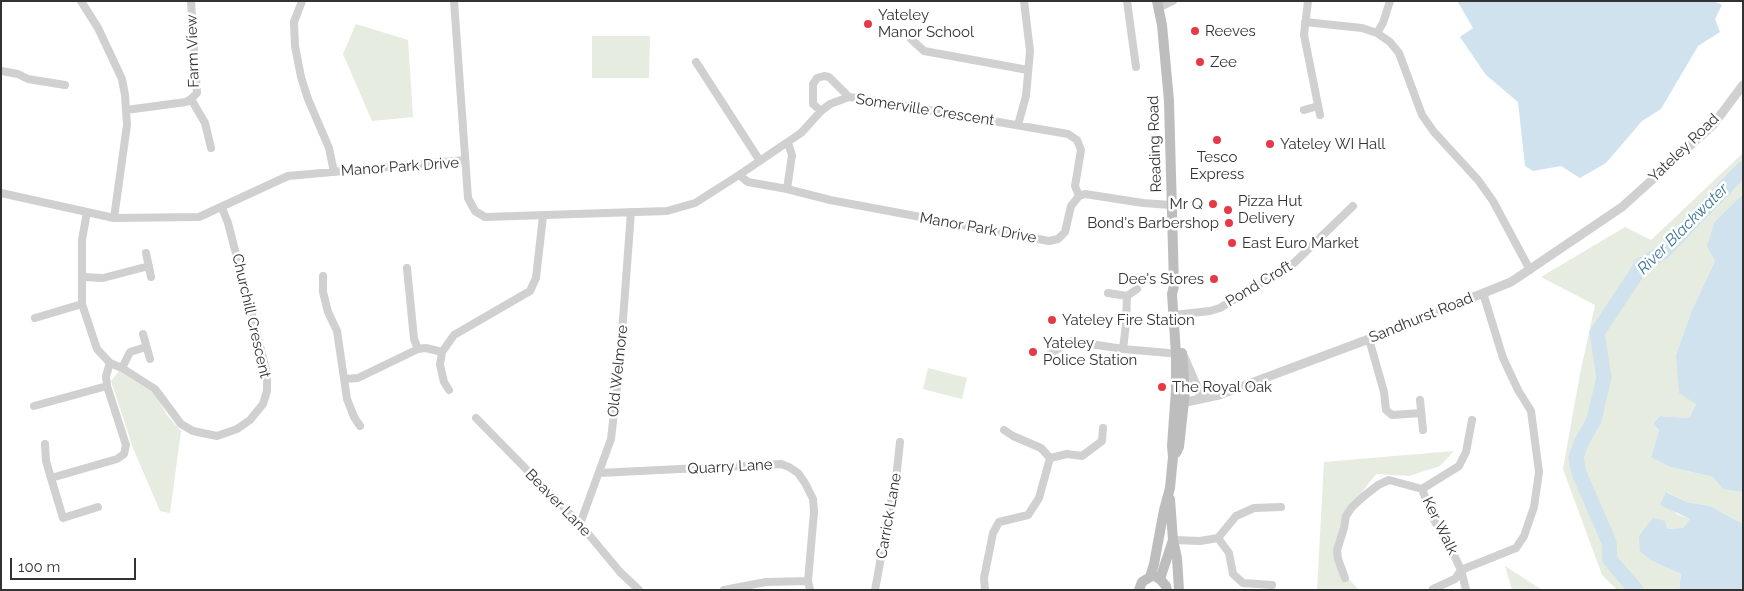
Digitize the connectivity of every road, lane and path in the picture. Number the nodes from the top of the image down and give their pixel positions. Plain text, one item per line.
1 (81, 1) edge
2 (191, 1) edge
3 (302, 1) edge
4 (454, 1) edge
5 (1024, 1) edge
6 (1127, 1) edge
7 (1173, 1) edge
8 (1308, 1) edge
9 (1390, 1) edge
10 (1158, 4) edge
11 (1305, 22) junction
12 (1378, 33) junction
13 (911, 39) dead end
14 (696, 62) dead end
15 (1136, 67) dead end
16 (1028, 70) junction
17 (1, 71) edge
18 (65, 85) dead end
19 (1743, 85) edge
20 (849, 97) junction
21 (191, 99) junction
22 (1318, 106) junction
23 (126, 110) junction
24 (1304, 110) dead end
25 (821, 111) junction
26 (1320, 115) dead end
27 (1018, 125) junction
28 (788, 143) junction
29 (210, 148) dead end
30 (465, 160) junction
31 (760, 161) junction
32 (334, 172) junction
33 (739, 176) junction
34 (787, 189) junction
35 (1, 193) edge
36 (1079, 196) junction
37 (1172, 204) junction
38 (1353, 206) dead end
39 (1622, 207) joint
40 (222, 208) junction
41 (87, 212) junction
42 (631, 212) junction
43 (543, 216) junction
44 (114, 218) junction
45 (146, 253) dead end
46 (149, 266) junction
47 (407, 268) dead end
48 (1530, 270) junction
49 (323, 276) dead end
50 (83, 277) junction
51 (151, 277) dead end
52 (1138, 289) dead end
53 (1108, 293) dead end
54 (1483, 293) junction
55 (1127, 296) junction
56 (82, 304) junction
57 (1176, 315) junction
58 (35, 318) dead end
59 (143, 334) dead end
60 (1369, 339) junction
61 (146, 347) junction
62 (418, 349) junction
63 (1123, 349) junction
64 (442, 352) junction
65 (1051, 354) dead end
66 (1179, 354) junction
67 (150, 359) dead end
68 (110, 363) junction
69 (122, 368) junction
70 (344, 379) junction
71 (107, 386) junction
72 (448, 390) dead end
73 (1180, 392) junction
74 (1203, 396) junction
75 (1420, 400) dead end
76 (1179, 404) junction
77 (34, 406) dead end
78 (1421, 413) junction
79 (476, 418) dead end
80 (1472, 420) dead end
81 (360, 426) dead end
82 (1103, 428) dead end
83 (1004, 430) dead end
84 (1423, 430) dead end
85 (900, 442) dead end
86 (44, 444) dead end
87 (1050, 458) junction
88 (599, 473) junction
89 (51, 478) junction
90 (1170, 488) junction
91 (1422, 489) junction
92 (98, 507) dead end
93 (1280, 507) dead end
94 (580, 524) junction
95 (1218, 538) junction
96 (1173, 540) junction
97 (1461, 570) junction
98 (1150, 577) junction
99 (1345, 578) dead end
100 (1160, 579) junction
101 (808, 581) junction
102 (1272, 585) dead end
103 (1433, 589) edge
104 (639, 590) edge
105 (724, 590) edge
106 (810, 590) edge
107 (875, 590) edge
108 (985, 590) edge
109 (1139, 590) edge
110 (1167, 590) edge
111 (1179, 590) edge
112 (1466, 590) edge

1 - 23 street
2 - 21 street, Farm View
3 - 32 street
4 - 30 street
5 - 16 street
6 - 15 street
7 - 10 street
8 - 11 street
9 - 12 street
10 - 37 main road, Reading Road
11 - 12 street
11 - 22 street
12 - 48 street
13 - 16 street
14 - 31 street
16 - 27 street
17 - 18 street
19 - 39 street, Yateley Road
20 - 25 street, Somerville Crescent
20 - 25 street
20 - 27 street, Somerville Crescent
21 - 23 street, Farm View
21 - 29 street, Farm View
22 - 24 street
22 - 26 street
23 - 44 street
25 - 28 street, Somerville Crescent
27 - 36 street, Somerville Crescent
28 - 31 street, Somerville Crescent
28 - 34 street
30 - 32 street, Manor Park Drive
30 - 43 street, Manor Park Drive
31 - 33 street, Somerville Crescent
32 - 40 street, Manor Park Drive
33 - 34 street, Manor Park Drive
33 - 42 street, Manor Park Drive
34 - 36 street, Manor Park Drive
35 - 41 street, Manor Park Drive
36 - 37 street
37 - 57 main road, Reading Road
38 - 57 street, Pond Croft
39 - 48 street, Sandhurst Road
40 - 44 street, Manor Park Drive
40 - 69 street, Churchill Crescent
41 - 44 street, Manor Park Drive
41 - 50 street, Churchill Crescent
42 - 43 street, Manor Park Drive
42 - 88 street, Old Welmore
43 - 64 street
45 - 46 street
46 - 50 street
46 - 51 street
47 - 62 street
48 - 54 street, Sandhurst Road
49 - 70 street
50 - 56 street, Churchill Crescent
52 - 55 street
53 - 55 street
54 - 60 street, Sandhurst Road
54 - 97 street
55 - 63 street
56 - 58 street
56 - 68 street, Churchill Crescent
57 - 66 main road, Reading Road
59 - 61 street
60 - 74 street, Sandhurst Road
60 - 78 street
61 - 67 street
61 - 69 street
62 - 64 street
62 - 70 street
63 - 65 street
63 - 66 street
64 - 72 street
66 - 73 main road, Reading Road
66 - 74 street
68 - 69 street, Churchill Crescent
68 - 71 street
70 - 81 street
71 - 77 street
71 - 89 street
73 - 74 street, Sandhurst Road
73 - 76 main road, Reading Road
74 - 76 street, Sandhurst Road
75 - 78 street
76 - 90 main road, Reading Road
78 - 84 street
79 - 94 street, Beaver Lane
80 - 91 street
82 - 87 street
83 - 87 street
85 - 107 street, Carrick Lane
86 - 89 street
87 - 108 street
88 - 94 street, Old Welmore
88 - 101 street, Quarry Lane
89 - 92 street
90 - 96 main road, Reading Road
90 - 98 main road, Reading Road
91 - 97 street, Ker Walk
91 - 99 street, Ker Walk
93 - 95 street
94 - 104 street, Beaver Lane
95 - 96 street
95 - 102 street
96 - 100 main road, Reading Road
96 - 111 main road, Reading Road
97 - 103 street
97 - 112 street, Ker Walk
98 - 100 main road
98 - 109 main road, Reading Road
100 - 110 main road
101 - 105 street
101 - 106 street, Quarry Lane

